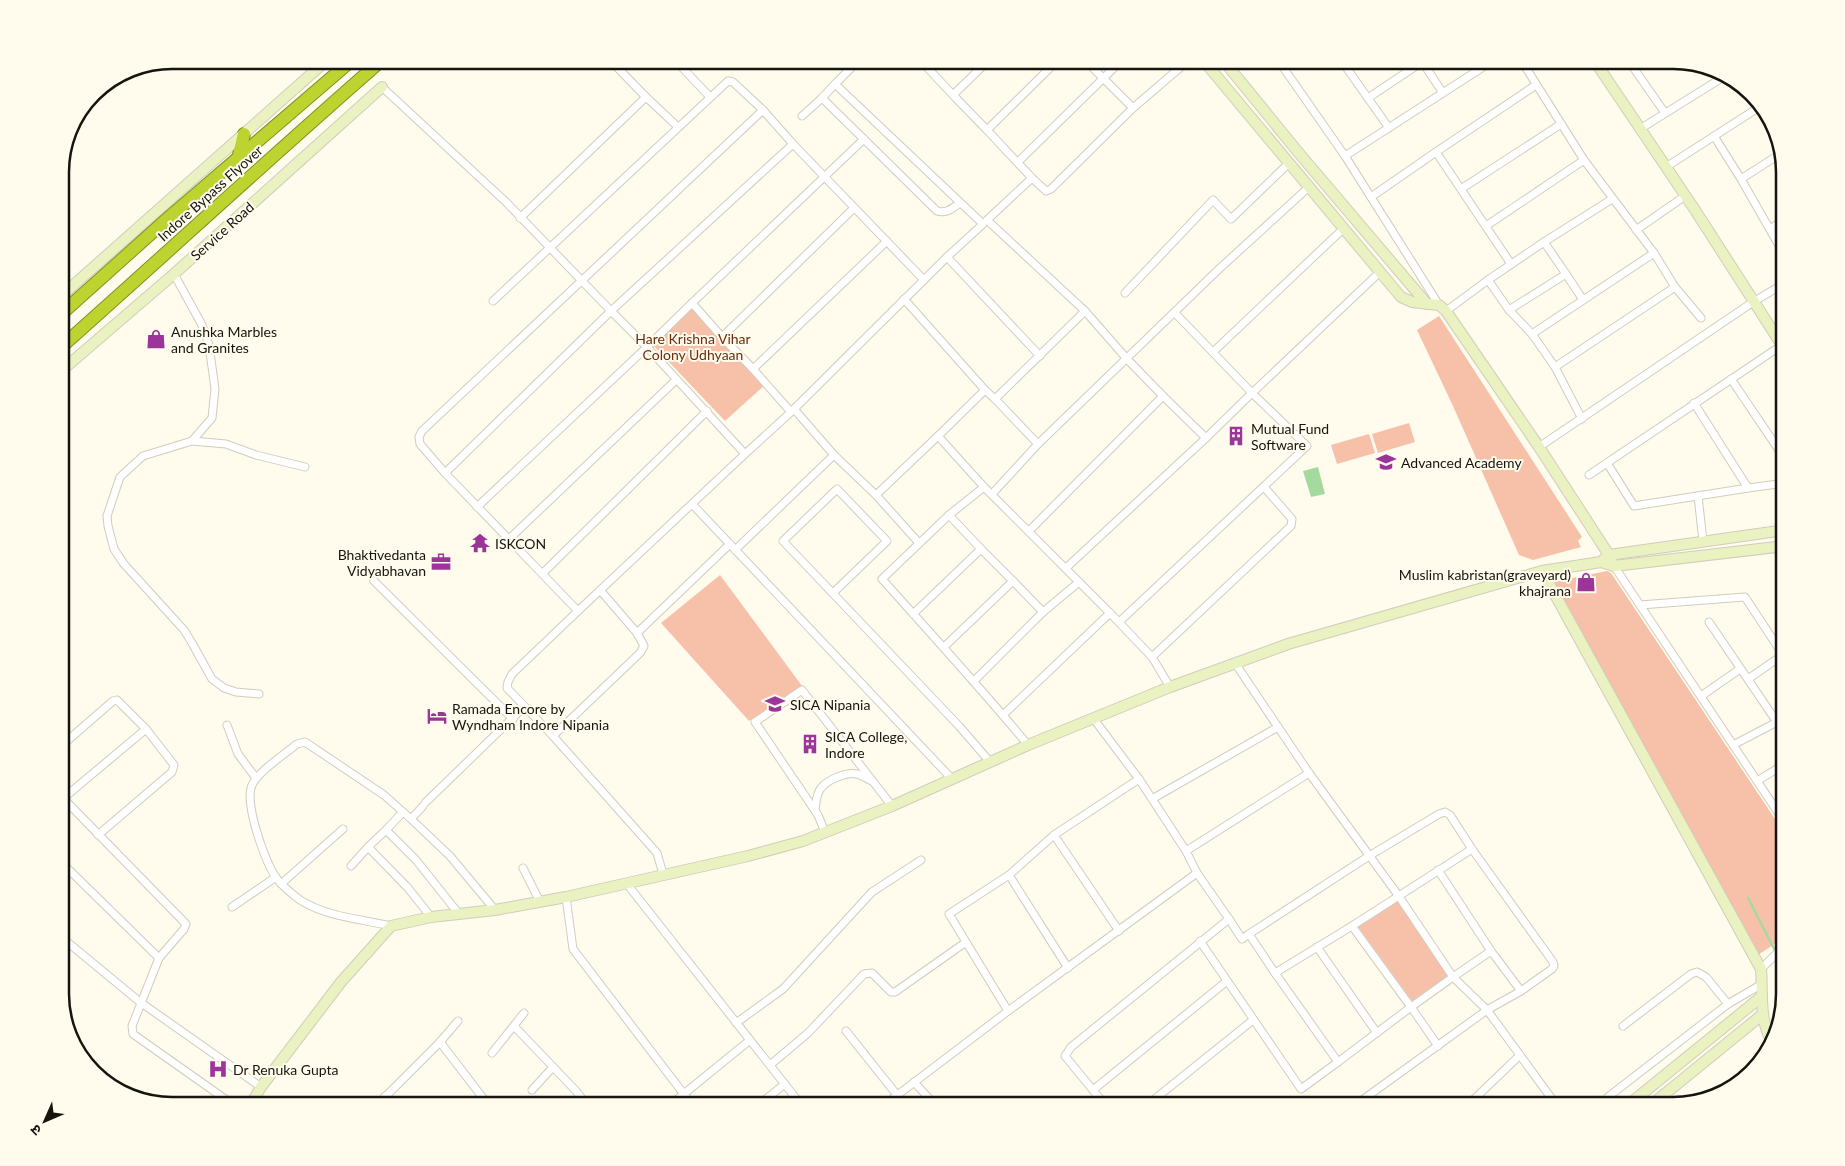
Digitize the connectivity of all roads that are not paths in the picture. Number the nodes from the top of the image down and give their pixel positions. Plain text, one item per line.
1 (317, 69) edge
2 (342, 69) edge
3 (372, 69) edge
4 (619, 69) edge
5 (683, 69) edge
6 (850, 69) edge
7 (929, 69) edge
8 (980, 69) edge
9 (1049, 69) edge
10 (1094, 69) edge
11 (1113, 69) edge
12 (1178, 69) edge
13 (1210, 69) edge
14 (1230, 69) edge
15 (1284, 69) edge
16 (1347, 69) edge
17 (1410, 69) edge
18 (1427, 69) edge
19 (1480, 69) edge
20 (1526, 69) edge
21 (1600, 69) edge
22 (1634, 69) edge
23 (1103, 79) junction
24 (1719, 80) edge
25 (835, 84) junction
26 (1536, 85) junction
27 (382, 88) joint
28 (1443, 93) junction
29 (953, 95) junction
30 (710, 97) junction
31 (646, 98) junction
32 (822, 98) junction
33 (1368, 98) junction
34 (1133, 108) junction
35 (762, 110) junction
36 (1755, 110) edge
37 (1665, 113) junction
38 (802, 116) dead end
39 (1561, 124) junction
40 (678, 127) junction
41 (1389, 128) junction
42 (1640, 129) junction
43 (987, 130) junction
44 (244, 134) junction
45 (1714, 136) junction
46 (864, 139) junction
47 (793, 144) junction
48 (1436, 152) junction
49 (1345, 156) junction
50 (1775, 157) edge
51 (238, 159) junction
52 (1584, 160) junction
53 (1018, 162) junction
54 (1288, 164) junction
55 (1666, 168) junction
56 (824, 177) junction
57 (1032, 178) junction
58 (1741, 179) junction
59 (1309, 187) junction
60 (1461, 189) junction
61 (1685, 196) junction
62 (1371, 197) junction
63 (1612, 199) junction
64 (960, 203) junction
65 (854, 208) junction
66 (520, 218) junction
67 (985, 222) junction
68 (1776, 225) edge
69 (1486, 226) junction
70 (1343, 229) junction
71 (1770, 229) junction
72 (1636, 230) junction
73 (1776, 240) edge
74 (887, 241) junction
75 (1544, 242) junction
76 (549, 249) junction
77 (1654, 253) junction
78 (947, 257) junction
79 (1511, 264) junction
80 (1380, 272) junction
81 (174, 274) junction
82 (1566, 274) junction
83 (924, 280) junction
84 (1488, 280) junction
85 (582, 281) junction
86 (1675, 287) junction
87 (1776, 288) edge
88 (69, 289) edge
89 (1125, 293) dead end
90 (904, 299) junction
91 (1583, 300) junction
92 (493, 301) dead end
93 (1753, 302) junction
94 (692, 303) junction
95 (1427, 304) junction
96 (69, 307) edge
97 (1442, 308) junction
98 (1509, 310) junction
99 (611, 311) junction
100 (1085, 312) junction
101 (1175, 314) junction
102 (1702, 318) dead end
103 (1532, 334) junction
104 (1776, 335) edge
105 (722, 337) junction
106 (69, 340) edge
107 (647, 347) junction
108 (1213, 352) junction
109 (1776, 352) edge
110 (1040, 356) junction
111 (1127, 359) junction
112 (69, 364) edge
113 (1555, 367) junction
114 (752, 369) junction
115 (1731, 379) junction
116 (676, 380) junction
117 (985, 390) junction
118 (1252, 393) junction
119 (1163, 396) junction
120 (995, 399) junction
121 (1694, 403) junction
122 (792, 410) junction
123 (707, 411) junction
124 (1582, 419) junction
125 (938, 436) junction
126 (1206, 438) junction
127 (192, 441) junction
128 (1038, 444) junction
129 (1776, 446) edge
130 (1539, 447) junction
131 (745, 454) junction
132 (834, 455) junction
133 (1607, 463) junction
134 (305, 467) dead end
135 (445, 473) junction
136 (1590, 475) dead end
137 (1776, 484) edge
138 (984, 487) junction
139 (1264, 487) junction
140 (1748, 488) junction
141 (992, 494) junction
142 (876, 495) junction
143 (1698, 496) junction
144 (692, 504) junction
145 (477, 507) junction
146 (949, 515) junction
147 (1029, 531) junction
148 (1776, 531) edge
149 (508, 540) junction
150 (1703, 541) junction
151 (919, 543) junction
152 (732, 547) junction
153 (1776, 547) edge
154 (981, 549) junction
155 (1605, 558) junction
156 (1614, 566) junction
157 (1066, 568) junction
158 (1542, 571) junction
159 (542, 573) junction
160 (374, 581) dead end
161 (1013, 581) junction
162 (1079, 582) junction
163 (600, 590) junction
164 (833, 593) junction
165 (1640, 605) junction
166 (578, 611) junction
167 (1043, 612) junction
168 (1110, 613) junction
169 (913, 614) junction
170 (1119, 622) junction
171 (1709, 622) dead end
172 (637, 633) junction
173 (1776, 645) edge
174 (944, 647) junction
175 (1152, 657) junction
176 (1776, 662) edge
177 (1235, 663) junction
178 (1740, 669) junction
179 (1748, 679) junction
180 (974, 681) junction
181 (1170, 687) junction
182 (259, 694) dead end
183 (1701, 696) junction
184 (524, 707) junction
185 (1003, 715) junction
186 (1093, 718) junction
187 (513, 719) junction
188 (1776, 721) edge
189 (1776, 723) edge
190 (226, 725) dead end
191 (1278, 727) junction
192 (146, 730) junction
193 (553, 736) junction
194 (69, 739) edge
195 (1028, 745) junction
196 (1733, 745) junction
197 (991, 762) junction
198 (1776, 769) edge
199 (1309, 773) junction
200 (256, 778) junction
201 (952, 779) junction
202 (1139, 779) junction
203 (1757, 781) junction
204 (875, 782) junction
205 (69, 792) edge
206 (1152, 799) junction
207 (69, 806) edge
208 (892, 806) junction
209 (815, 810) junction
210 (1776, 810) edge
211 (403, 812) junction
212 (411, 819) junction
213 (343, 829) dead end
214 (386, 830) junction
215 (825, 832) junction
216 (1054, 834) junction
217 (98, 835) junction
218 (368, 847) junction
219 (1472, 848) junction
220 (1186, 851) junction
221 (1369, 856) junction
222 (921, 860) dead end
223 (351, 866) dead end
224 (523, 868) dead end
225 (69, 870) edge
226 (1438, 870) junction
227 (1198, 873) junction
228 (663, 874) junction
229 (1009, 875) junction
230 (276, 877) junction
231 (282, 884) junction
232 (627, 884) junction
233 (1398, 895) junction
234 (566, 897) junction
235 (540, 902) junction
236 (232, 907) dead end
237 (495, 910) junction
238 (459, 914) junction
239 (431, 917) junction
240 (1229, 919) junction
241 (391, 926) junction
242 (1352, 926) junction
243 (1119, 931) junction
244 (1249, 934) junction
245 (1200, 941) junction
246 (966, 942) junction
247 (69, 943) edge
248 (1316, 947) junction
249 (1491, 951) junction
250 (1776, 954) edge
251 (159, 958) junction
252 (1764, 966) junction
253 (1068, 968) junction
254 (1274, 973) junction
255 (1453, 977) junction
256 (1227, 981) junction
257 (1762, 984) junction
258 (1521, 991) junction
259 (1761, 997) junction
260 (140, 1002) junction
261 (1728, 1004) junction
262 (1411, 1007) junction
263 (1488, 1010) junction
264 (1008, 1011) junction
265 (524, 1014) dead end
266 (1763, 1014) junction
267 (1253, 1020) junction
268 (458, 1021) dead end
269 (736, 1023) junction
270 (514, 1026) junction
271 (1623, 1026) dead end
272 (846, 1031) dead end
273 (1377, 1033) junction
274 (1768, 1034) edge
275 (750, 1040) junction
276 (440, 1042) junction
277 (1438, 1046) junction
278 (492, 1053) dead end
279 (1520, 1055) junction
280 (1338, 1062) junction
281 (770, 1065) junction
282 (553, 1067) junction
283 (914, 1082) junction
284 (784, 1084) junction
285 (261, 1088) junction
286 (532, 1090) dead end
287 (1093, 1090) junction
288 (684, 1094) junction
289 (898, 1095) junction
290 (385, 1096) edge
291 (1608, 1096) dead end
292 (222, 1097) edge
293 (256, 1097) edge
294 (482, 1097) edge
295 (581, 1097) edge
296 (680, 1097) edge
297 (686, 1097) edge
298 (767, 1097) edge
299 (795, 1097) edge
300 (895, 1097) edge
301 (928, 1097) edge
302 (1099, 1097) edge
303 (1157, 1097) edge
304 (1367, 1097) edge
305 (1476, 1097) edge
306 (1551, 1097) edge
307 (1638, 1097) edge
308 (1661, 1097) edge

1 - 44 street
2 - 51 highway, Indore Bypass Flyover
3 - 106 highway, Indore Bypass Flyover
4 - 31 street
5 - 30 street
6 - 25 street
7 - 29 street
8 - 29 street
9 - 43 street
10 - 23 street
11 - 23 street
12 - 34 street
13 - 54 street
14 - 95 street
15 - 49 street
16 - 33 street
17 - 33 street
18 - 28 street
19 - 28 street
20 - 26 street
21 - 42 street
22 - 37 street
23 - 34 street
23 - 53 street
24 - 37 street
25 - 32 street
25 - 64 street
26 - 39 street
26 - 48 street
27 - 66 street
27 - 81 street, Service Road
28 - 41 street
29 - 43 street
30 - 35 street
30 - 40 street
31 - 40 street
31 - 66 street
32 - 38 street
32 - 46 street
33 - 41 street
34 - 57 street
35 - 47 street
35 - 85 street
36 - 45 street
37 - 42 street
39 - 52 street
39 - 60 street
40 - 76 street
41 - 49 street
42 - 55 street
43 - 53 street
44 - 51 highway
44 - 88 street
45 - 55 street
45 - 58 street
46 - 56 street
46 - 64 street
47 - 56 street
47 - 99 street
48 - 60 street
48 - 62 street
49 - 62 street
50 - 58 street
51 - 96 highway, Indore Bypass Flyover
52 - 63 street
52 - 69 street
53 - 57 street
54 - 59 street
54 - 89 street
55 - 61 street
56 - 65 street
56 - 94 street
57 - 67 street
58 - 71 street
59 - 70 street
59 - 101 street
60 - 69 street
61 - 72 street
61 - 93 street
62 - 97 street
63 - 72 street
63 - 75 street
64 - 67 street
65 - 74 street
65 - 105 street
66 - 76 street
67 - 78 street
67 - 100 street
68 - 71 street
69 - 79 street
70 - 80 street
70 - 108 street
71 - 73 street
72 - 77 street
74 - 83 street
74 - 114 street
75 - 79 street
75 - 82 street
76 - 85 street
76 - 92 street
77 - 86 street
77 - 91 street
78 - 83 street
78 - 110 street
79 - 84 street
80 - 95 street
80 - 118 street
81 - 112 street, Service Road
81 - 127 street
82 - 91 street
82 - 98 street
83 - 90 street
84 - 97 street
84 - 98 street
85 - 99 street
85 - 135 street
86 - 102 street
86 - 113 street
87 - 93 street
90 - 117 street
90 - 122 street
91 - 103 street
93 - 104 street
93 - 124 street
94 - 105 street
94 - 107 street
95 - 97 street
97 - 130 street
98 - 103 street
99 - 107 street
99 - 135 street
100 - 110 street
100 - 111 street
101 - 108 street
101 - 111 street
103 - 113 street
105 - 114 street
107 - 116 street
107 - 145 street
108 - 118 street
109 - 115 street
110 - 120 street
111 - 119 street
111 - 128 street
113 - 124 street
114 - 122 street
115 - 121 street
115 - 129 street
116 - 123 street
116 - 149 street
117 - 120 street
117 - 125 street
118 - 126 street
118 - 139 street
119 - 126 street
119 - 147 street
120 - 128 street
121 - 133 street
121 - 140 street
122 - 131 street
122 - 132 street
123 - 131 street
123 - 159 street
124 - 130 street
125 - 138 street
125 - 142 street
126 - 157 street
127 - 134 street
127 - 182 street
128 - 141 street
130 - 155 street
131 - 144 street
132 - 142 street
132 - 152 street
133 - 136 street
133 - 143 street
135 - 145 street
137 - 140 street
138 - 141 street
138 - 146 street
139 - 170 street
139 - 175 street
140 - 143 street
141 - 147 street
142 - 151 street
143 - 150 street
144 - 152 street
144 - 163 street
145 - 149 street
146 - 151 street
146 - 154 street
147 - 157 street
148 - 150 street
149 - 159 street
150 - 155 street
151 - 169 street
152 - 172 street
152 - 201 street
153 - 156 street
154 - 161 street
154 - 169 street
155 - 156 street
155 - 158 street
156 - 165 street
157 - 162 street
158 - 177 street
158 - 252 street
159 - 166 street
160 - 187 street
161 - 167 street
161 - 174 street
162 - 167 street
162 - 168 street
163 - 166 street
163 - 172 street
164 - 164 street
164 - 197 street
165 - 173 street
165 - 183 street
166 - 184 street
167 - 180 street
168 - 170 street
168 - 185 street
169 - 174 street
170 - 175 street
171 - 178 street
172 - 193 street
174 - 180 street
175 - 181 street
176 - 179 street
177 - 181 street
177 - 191 street
178 - 179 street
178 - 183 street
179 - 188 street
180 - 185 street
181 - 186 street
183 - 196 street
184 - 187 street
184 - 193 street
185 - 195 street
186 - 195 street
186 - 202 street
187 - 212 street
189 - 196 street
190 - 200 street
191 - 199 street
191 - 206 street
192 - 194 street
192 - 205 street
192 - 217 street
193 - 228 street
195 - 197 street
196 - 203 street
197 - 201 street
198 - 203 street
199 - 220 street
199 - 221 street
200 - 211 street
200 - 230 street
201 - 208 street
202 - 206 street
202 - 216 street
203 - 210 street
204 - 208 street
204 - 209 street
204 - 209 street
206 - 220 street
207 - 217 street
208 - 215 street
209 - 215 street
211 - 212 street
211 - 214 street
212 - 237 street
213 - 231 street
214 - 218 street
214 - 238 street
215 - 228 street
216 - 229 street
216 - 243 street
217 - 251 street
218 - 223 street
218 - 239 street
219 - 221 street
219 - 226 street
219 - 258 street
220 - 227 street
221 - 233 street
221 - 244 street
222 - 269 street
224 - 235 street
225 - 251 street
226 - 233 street
226 - 249 street
227 - 240 street
227 - 243 street
228 - 232 street
229 - 246 street
229 - 253 street
230 - 231 street
230 - 236 street
231 - 241 street
232 - 234 street
232 - 269 street
233 - 242 street
233 - 255 street
234 - 235 street
234 - 288 street
235 - 237 street
237 - 238 street
238 - 239 street
239 - 241 street
240 - 244 street
240 - 245 street
241 - 285 street
242 - 248 street
242 - 262 street
243 - 253 street
244 - 254 street
245 - 256 street
245 - 287 street
246 - 264 street
246 - 281 street
247 - 260 street
248 - 254 street
248 - 273 street
249 - 255 street
249 - 258 street
250 - 252 street
251 - 260 street
252 - 257 street
253 - 264 street
254 - 280 street
255 - 262 street
255 - 263 street
256 - 267 street
256 - 287 street
257 - 259 street
257 - 261 street
258 - 263 street
259 - 266 street
259 - 307 street
260 - 285 street
260 - 292 street
261 - 271 street
261 - 291 street
262 - 273 street
262 - 277 street
263 - 277 street
263 - 279 street
264 - 283 street
265 - 270 street
266 - 274 street
266 - 308 street
267 - 280 street
267 - 303 street
268 - 276 street
269 - 275 street
270 - 278 street
270 - 282 street
272 - 289 street
273 - 280 street
275 - 281 street
275 - 288 street
276 - 290 street
276 - 294 street
277 - 304 street
279 - 305 street
279 - 306 street
281 - 284 street
282 - 286 street
282 - 295 street
283 - 289 street
283 - 301 street
284 - 298 street
284 - 299 street
285 - 293 street
287 - 302 street
288 - 296 street
288 - 297 street
289 - 300 street

